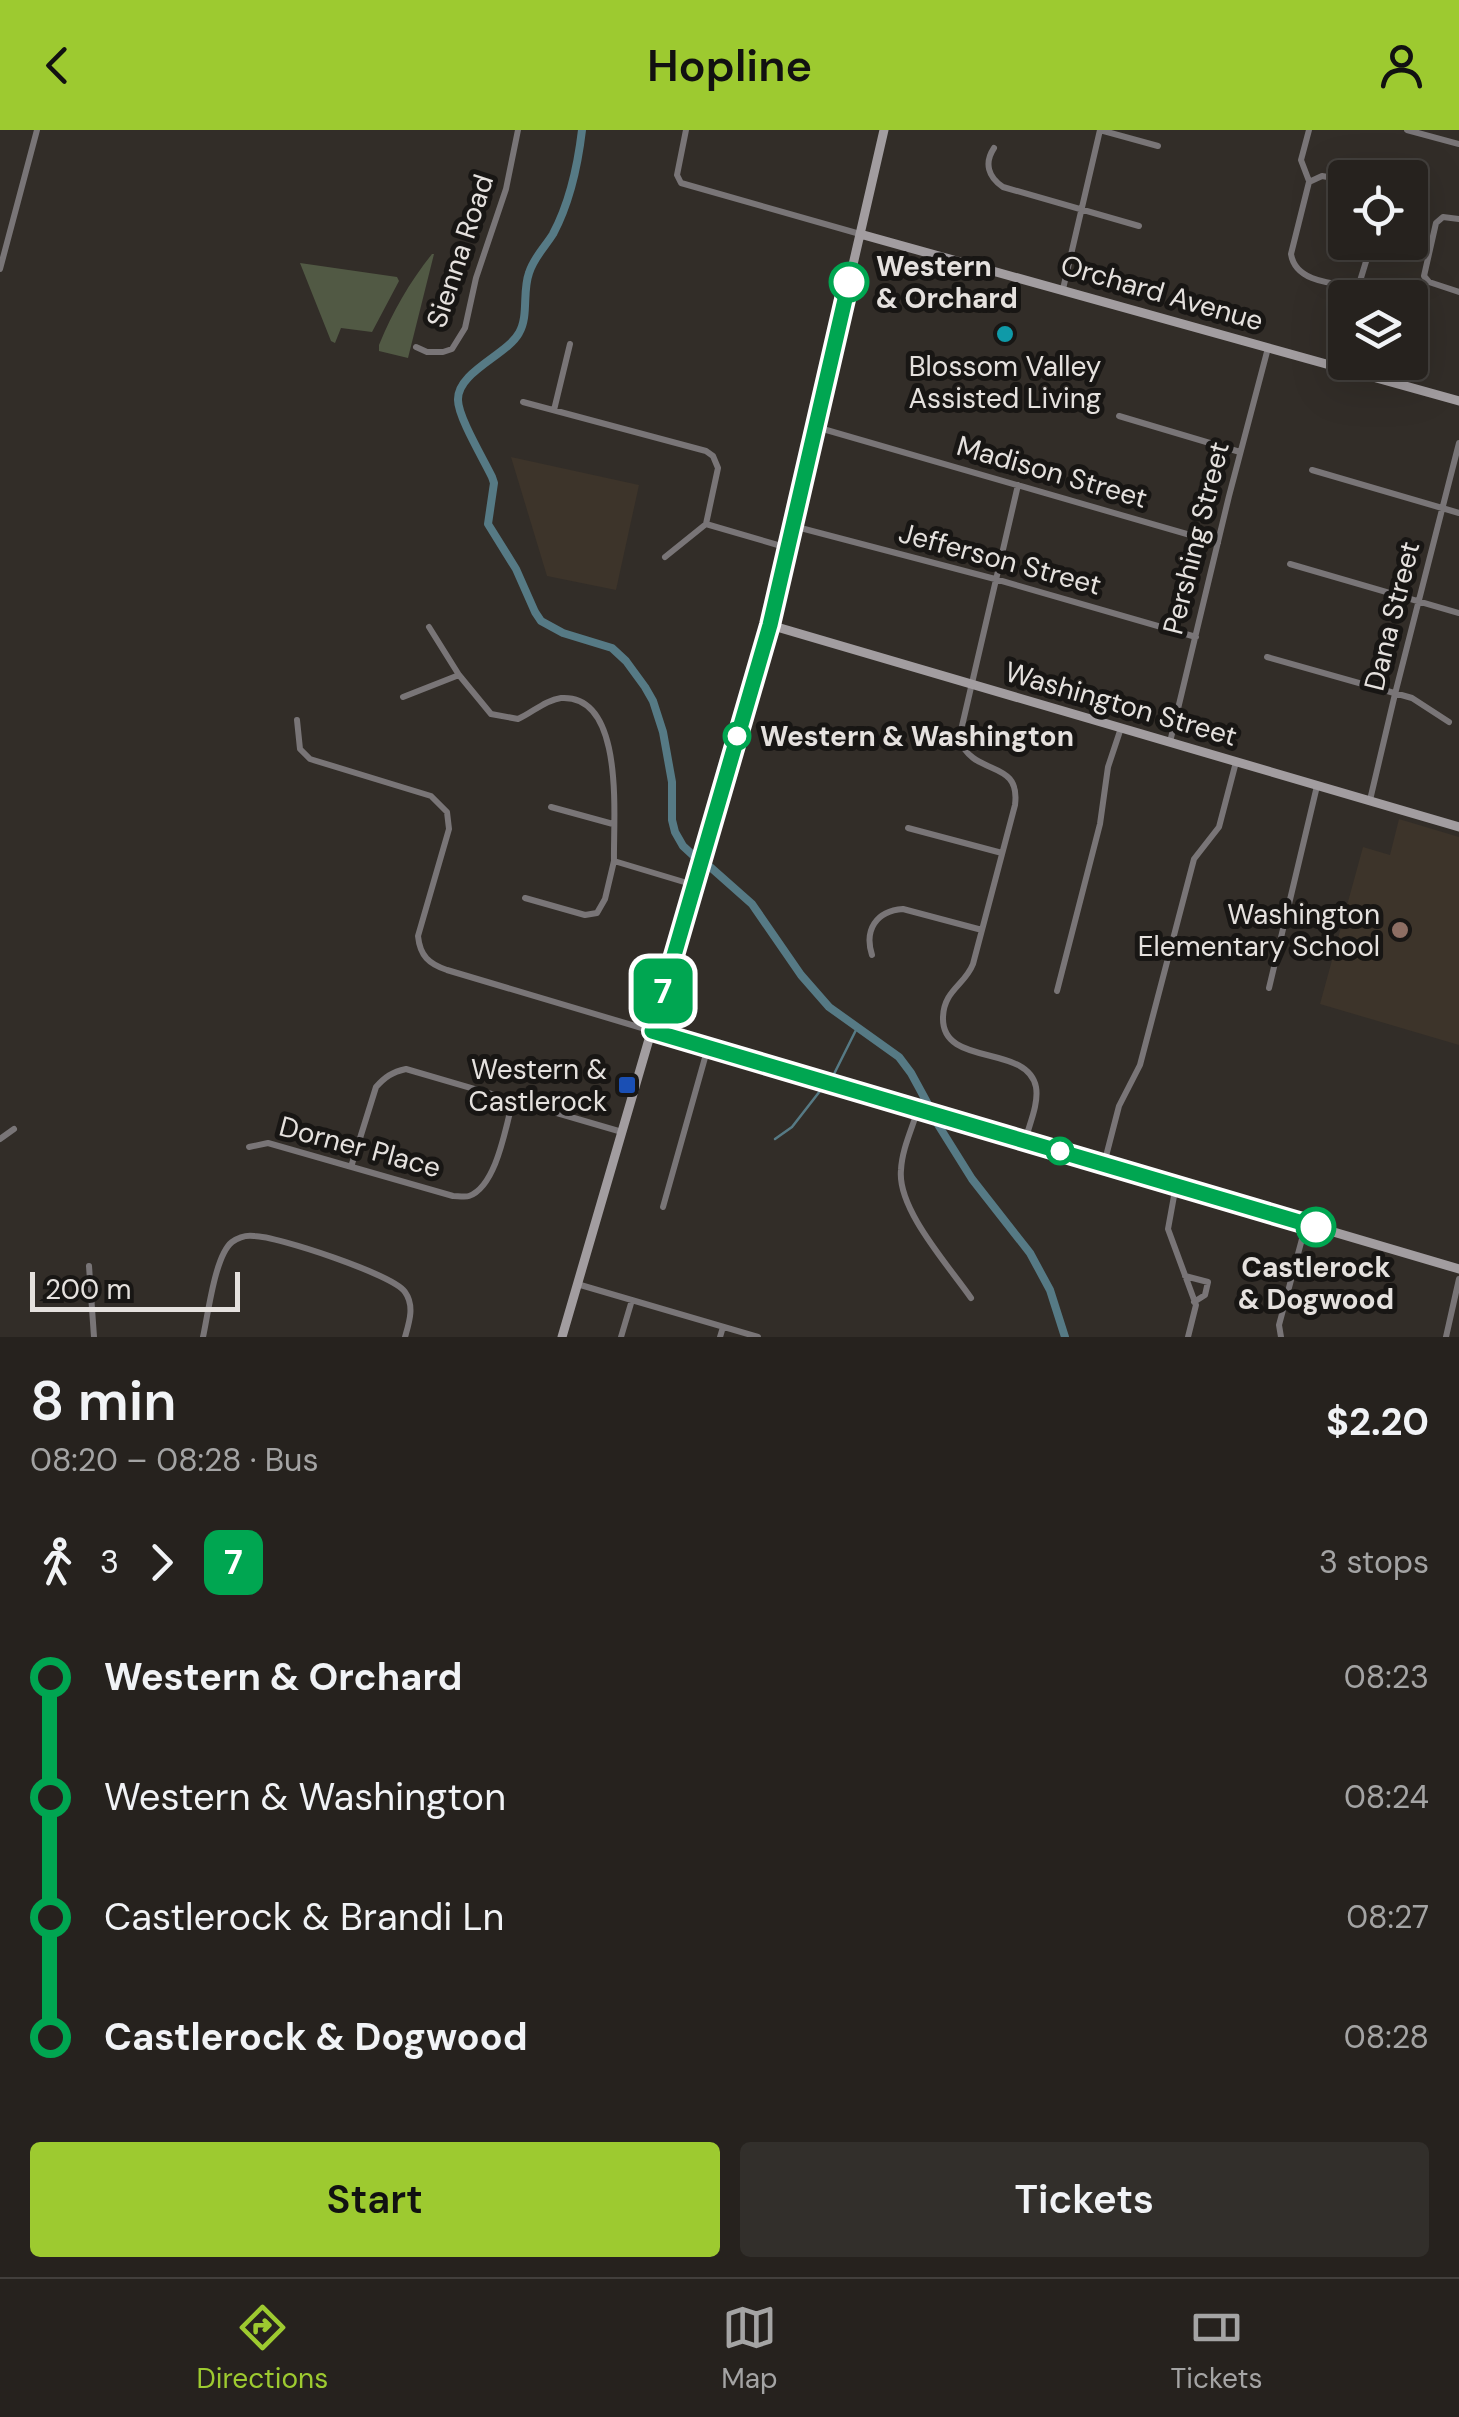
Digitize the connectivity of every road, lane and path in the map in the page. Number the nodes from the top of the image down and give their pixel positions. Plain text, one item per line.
1 (37, 130) edge
2 (518, 130) edge
3 (686, 130) edge
4 (884, 130) edge
5 (1100, 130) edge
6 (1309, 130) edge
7 (1408, 130) edge
8 (1459, 144) edge
9 (1158, 146) dead end
10 (994, 148) dead end
11 (1328, 177) edge
12 (1309, 182) junction
13 (1082, 209) junction
14 (1459, 219) edge
15 (1140, 226) dead end
16 (860, 234) junction
17 (1367, 260) edge
18 (0, 269) edge
19 (1063, 288) junction
20 (1459, 292) edge
21 (570, 344) dead end
22 (1269, 346) junction
23 (416, 347) dead end
24 (1459, 400) edge
25 (523, 402) dead end
26 (554, 410) junction
27 (1119, 416) dead end
28 (816, 427) junction
29 (1459, 444) edge
30 (1240, 452) junction
31 (1312, 470) dead end
32 (1018, 485) junction
33 (1442, 508) junction
34 (1459, 513) edge
35 (706, 524) junction
36 (793, 526) junction
37 (1218, 544) junction
38 (788, 548) junction
39 (665, 557) dead end
40 (1290, 564) dead end
41 (995, 579) junction
42 (1418, 602) junction
43 (1459, 613) edge
44 (770, 625) junction
45 (429, 627) dead end
46 (1196, 637) junction
47 (1267, 657) dead end
48 (459, 675) junction
49 (973, 685) junction
50 (1395, 694) junction
51 (403, 697) dead end
52 (297, 720) dead end
53 (1449, 722) dead end
54 (1121, 727) junction
55 (959, 739) junction
56 (938, 742) dead end
57 (1170, 742) junction
58 (1236, 760) junction
59 (1317, 784) junction
60 (1370, 800) junction
61 (551, 807) dead end
62 (613, 824) junction
63 (1459, 827) edge
64 (908, 828) dead end
65 (1002, 854) junction
66 (614, 861) junction
67 (694, 884) junction
68 (524, 898) dead end
69 (982, 930) junction
70 (872, 955) dead end
71 (1269, 988) dead end
72 (1057, 991) dead end
73 (652, 1031) junction
74 (708, 1048) junction
75 (513, 1100) junction
76 (918, 1109) junction
77 (14, 1129) dead end
78 (622, 1132) junction
79 (0, 1139) edge
80 (1025, 1141) junction
81 (249, 1146) dead end
82 (1104, 1164) junction
83 (351, 1166) junction
84 (1176, 1185) junction
85 (662, 1206) dead end
86 (1306, 1224) junction
87 (89, 1266) dead end
88 (1459, 1269) edge
89 (1184, 1276) junction
90 (1459, 1278) edge
91 (577, 1284) junction
92 (972, 1298) dead end
93 (632, 1300) junction
94 (1194, 1302) junction
95 (723, 1327) junction
96 (406, 1335) edge
97 (94, 1337) edge
98 (203, 1337) edge
99 (562, 1337) edge
100 (621, 1337) edge
101 (720, 1337) edge
102 (758, 1337) edge
103 (1188, 1337) edge
104 (1281, 1337) edge
105 (1446, 1337) edge

1 - 18 street
2 - 23 street, Sienna Road
3 - 16 street, Orchard Avenue
4 - 16 street
5 - 9 street
5 - 13 street
6 - 12 street
7 - 8 street
10 - 13 street
11 - 12 street
12 - 17 street
13 - 15 street
13 - 19 street
14 - 20 street
16 - 19 street, Orchard Avenue
16 - 28 street
19 - 22 street, Orchard Avenue
21 - 26 street
22 - 24 street, Orchard Avenue
22 - 30 street, Pershing Street
25 - 26 street
26 - 35 street
27 - 30 street
28 - 32 street, Madison Street
28 - 36 street
29 - 33 street, Dana Street
30 - 37 street, Pershing Street
31 - 33 street
32 - 37 street, Madison Street
32 - 41 street
33 - 34 street
33 - 42 street, Dana Street
35 - 38 street
35 - 39 street
36 - 38 street
36 - 41 street, Jefferson Street
37 - 46 street, Pershing Street
38 - 44 street
40 - 42 street
41 - 46 street, Jefferson Street
41 - 49 street
42 - 43 street
42 - 50 street, Dana Street
44 - 49 street, Washington Street
44 - 67 street
45 - 48 street
46 - 57 street, Pershing Street
47 - 50 street
48 - 51 street
48 - 62 street
49 - 54 street, Washington Street
49 - 55 street
50 - 53 street
50 - 60 street, Dana Street
52 - 73 street
54 - 57 street, Washington Street
54 - 72 street
55 - 56 street
55 - 65 street
57 - 58 street, Washington Street
58 - 59 street, Washington Street
58 - 82 street
59 - 60 street, Washington Street
59 - 71 street
60 - 63 street, Washington Street
61 - 62 street
62 - 66 street
64 - 65 street
65 - 69 street
66 - 67 street
66 - 68 street
67 - 73 street
69 - 70 street
69 - 80 street
73 - 74 street
73 - 78 street
74 - 76 street
74 - 85 street
75 - 78 street
75 - 83 street
75 - 83 street, Dorner Place
76 - 80 street
76 - 92 street
77 - 79 street
78 - 91 street
80 - 82 street
81 - 83 street, Dorner Place
82 - 84 street
84 - 86 street
84 - 89 street
86 - 88 street
86 - 104 street
87 - 97 street
89 - 94 street
89 - 94 street
90 - 105 street
91 - 93 street
91 - 99 street
93 - 95 street
93 - 100 street
94 - 103 street
95 - 101 street
95 - 102 street
96 - 98 street

